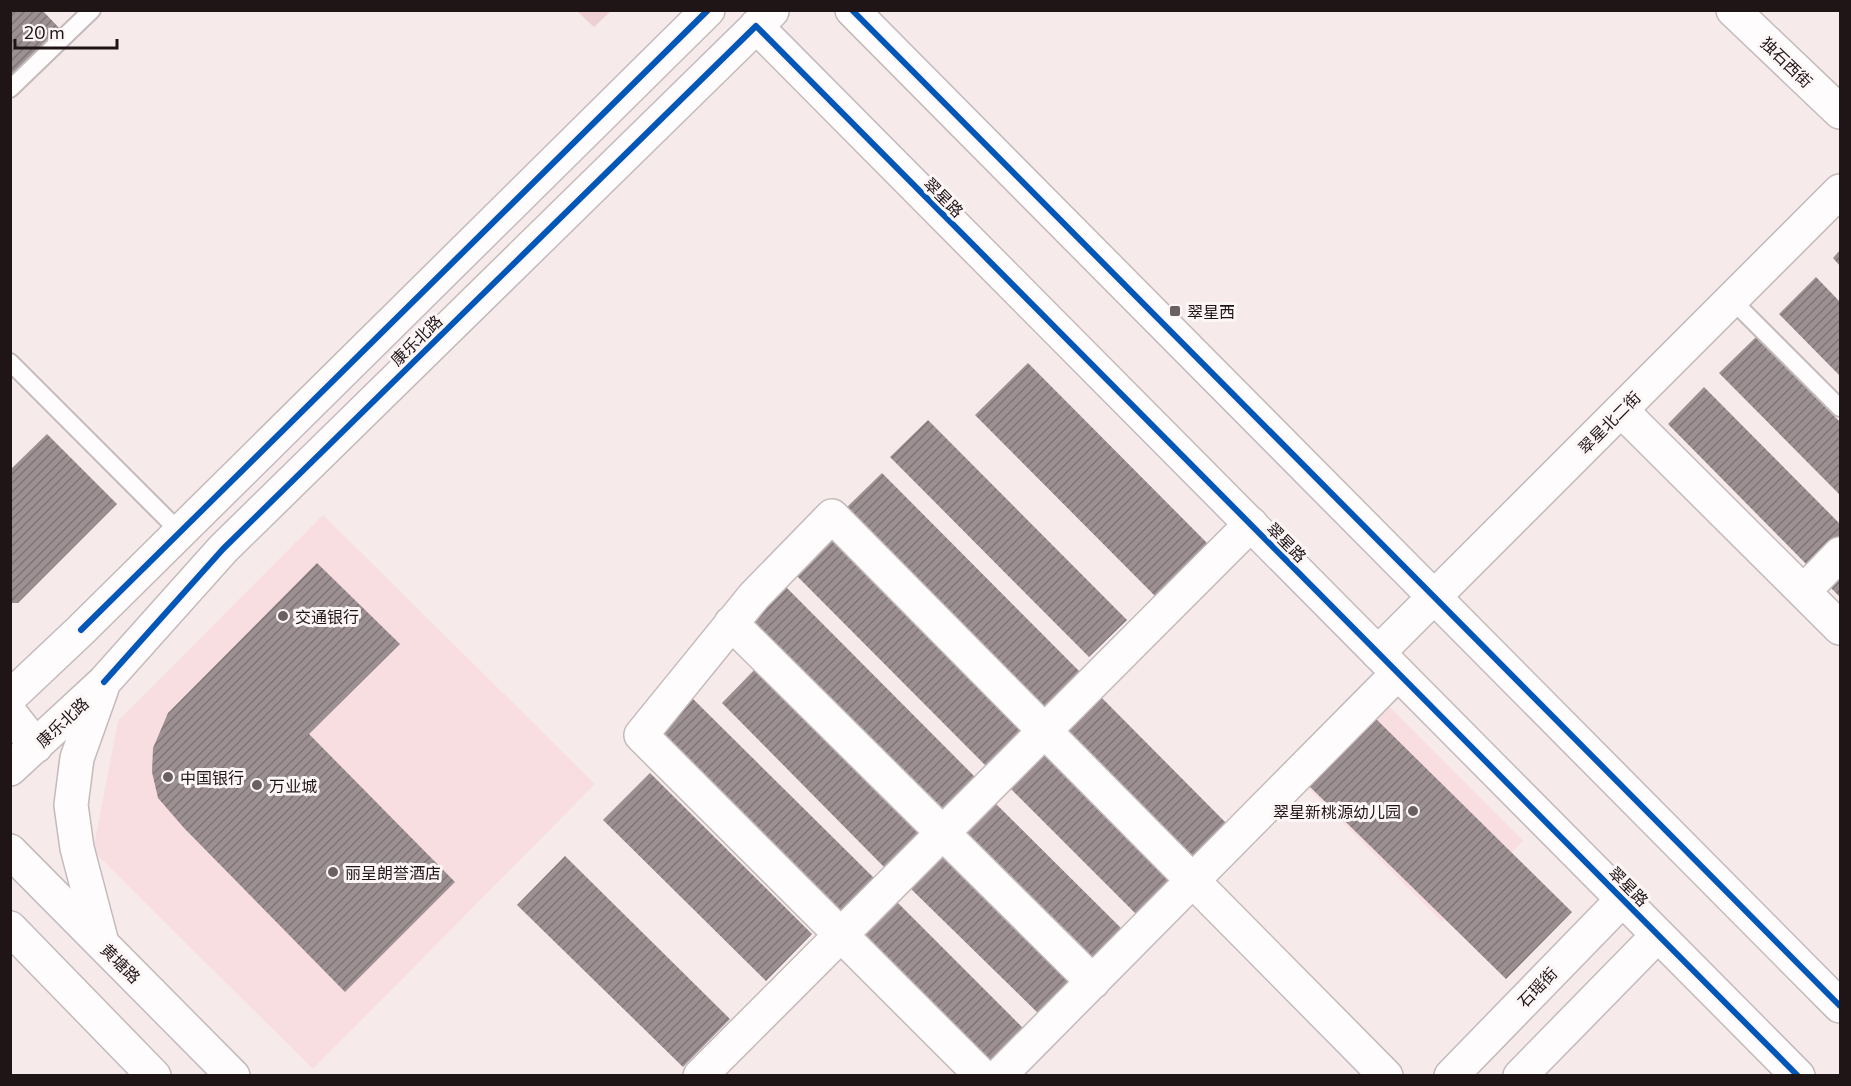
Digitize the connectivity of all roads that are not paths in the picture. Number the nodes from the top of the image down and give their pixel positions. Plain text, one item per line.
1 (92, 10) edge
2 (708, 10) edge
3 (852, 10) edge
4 (1733, 10) edge
5 (764, 18) edge
6 (10, 89) edge
7 (1840, 112) edge
8 (1840, 191) edge
9 (489, 228) junction
10 (519, 258) junction
11 (1732, 300) junction
12 (10, 362) edge
13 (1840, 408) edge
14 (1621, 410) junction
15 (1251, 525) junction
16 (180, 532) junction
17 (1840, 554) edge
18 (1804, 591) junction
19 (1435, 597) junction
20 (731, 623) junction
21 (1840, 628) edge
22 (81, 630) junction
23 (1388, 663) junction
24 (10, 672) edge
25 (104, 682) junction
26 (10, 697) edge
27 (10, 713) edge
28 (1044, 731) junction
29 (36, 746) junction
30 (10, 769) edge
31 (943, 832) junction
32 (10, 850) edge
33 (1193, 881) junction
34 (1623, 899) junction
35 (10, 928) edge
36 (840, 934) junction
37 (1658, 935) junction
38 (103, 945) junction
39 (10, 960) edge
40 (60, 978) junction
41 (1093, 981) junction
42 (1840, 1006) edge
43 (154, 1076) edge
44 (232, 1076) edge
45 (699, 1076) edge
46 (981, 1076) edge
47 (999, 1076) edge
48 (1386, 1076) edge
49 (1451, 1076) edge
50 (1520, 1076) edge
51 (1798, 1076) edge

1 - 6 lane
2 - 9 street, 康乐北路
3 - 19 street
4 - 7 street, 独石西街
5 - 10 street, 康乐北路
5 - 15 street, 翠星路
8 - 11 street, 翠星北二街
9 - 10 street
9 - 16 street, 康乐北路
10 - 25 street, 康乐北路
11 - 13 lane
11 - 14 street, 翠星北二街
12 - 16 lane
14 - 18 street
14 - 19 street, 翠星北二街
15 - 23 street, 翠星路
15 - 28 street
16 - 22 street, 康乐北路
17 - 18 street
18 - 21 street
19 - 23 street, 翠星北二街
19 - 42 street
20 - 28 street
20 - 31 street
20 - 36 street
22 - 24 street
22 - 26 street, 康乐北路
23 - 33 street, 翠星北二街
23 - 34 street, 翠星路
25 - 29 street, 康乐北路
25 - 38 street
27 - 29 street
28 - 31 street
28 - 33 street
29 - 30 street, 康乐北路
31 - 36 street
31 - 41 street
32 - 38 street, 黄塘路
33 - 41 street, 翠星北二街
33 - 48 street
34 - 37 street, 翠星路
34 - 49 street, 石瑶街
35 - 40 street
36 - 45 street
36 - 46 street
37 - 50 street
37 - 51 street, 翠星路
38 - 44 street, 黄塘路
39 - 40 street
40 - 43 street
41 - 47 street, 翠星北二街

